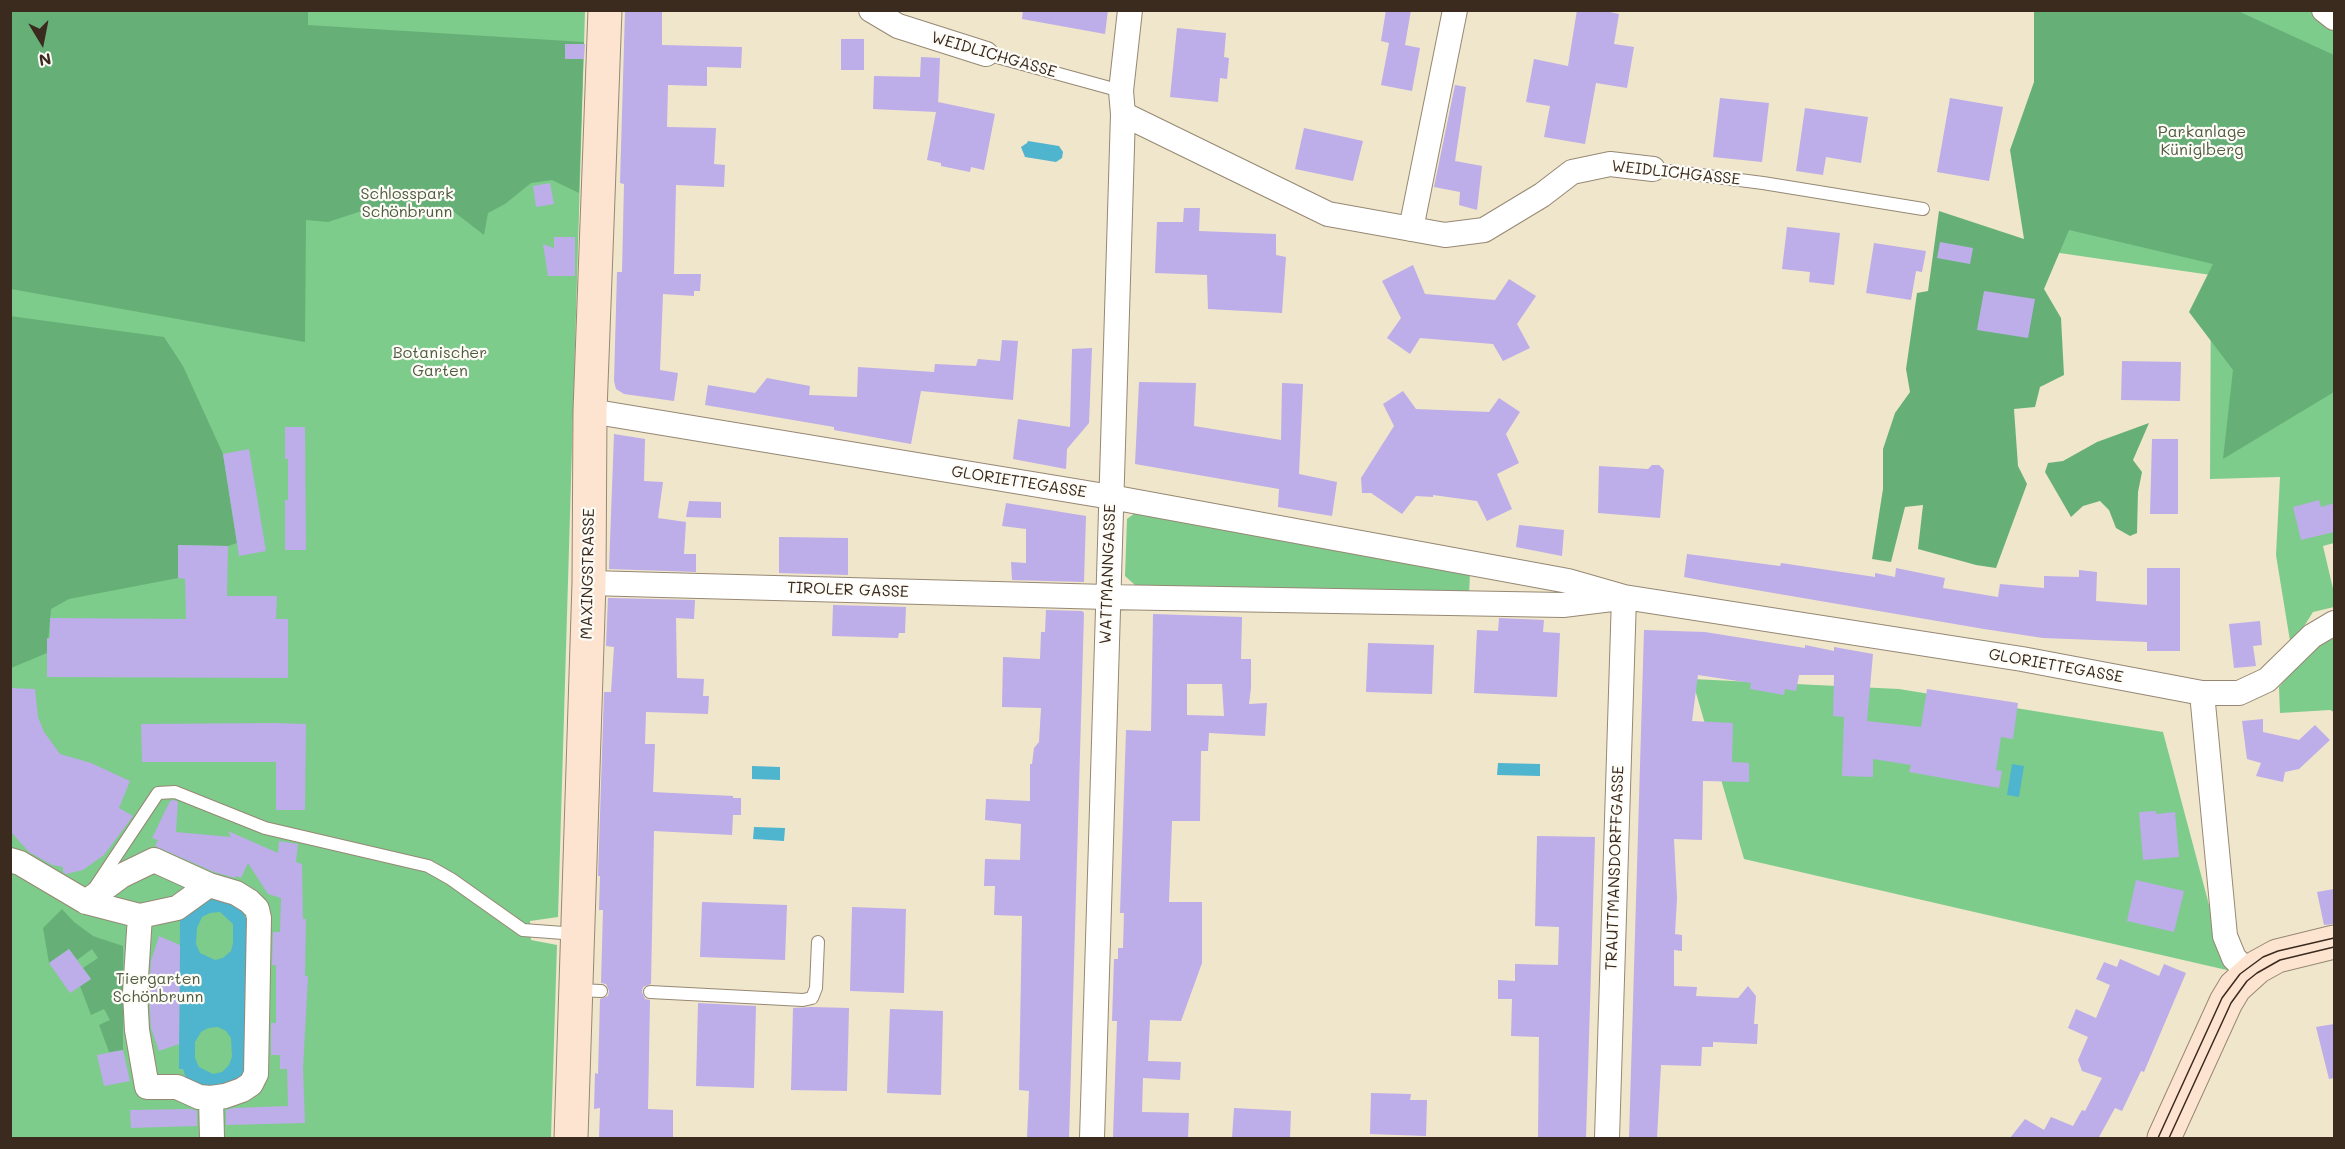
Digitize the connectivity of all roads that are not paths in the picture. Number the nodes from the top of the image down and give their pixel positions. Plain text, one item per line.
1 (606, 10) edge
2 (871, 10) edge
3 (1130, 10) edge
4 (1455, 10) edge
5 (2324, 10) edge
6 (2334, 18) edge
7 (986, 54) joint
8 (1122, 103) junction
9 (1653, 169) joint
10 (1923, 209) dead end
11 (1411, 229) junction
12 (590, 411) junction
13 (1111, 497) junction
14 (1482, 566) junction
15 (589, 583) junction
16 (1107, 597) junction
17 (1624, 597) junction
18 (1479, 604) junction
19 (2334, 623) edge
20 (2202, 693) junction
21 (10, 860) edge
22 (209, 885) junction
23 (86, 902) junction
24 (140, 916) junction
25 (578, 934) junction
26 (818, 942) dead end
27 (2334, 942) edge
28 (2248, 973) junction
29 (650, 992) dead end
30 (211, 1098) junction
31 (212, 1138) edge
32 (571, 1138) edge
33 (1092, 1138) edge
34 (1607, 1138) edge
35 (2164, 1138) edge

1 - 12 street, MAXINGSTRASSE
2 - 7 street, WEIDLICHGASSE
3 - 8 street, WATTMANNGASSE
4 - 11 street
5 - 6 street
7 - 8 lane, WEIDLICHGASSE
8 - 11 street, WEIDLICHGASSE
8 - 13 street, WATTMANNGASSE
9 - 10 lane, WEIDLICHGASSE
9 - 11 street, WEIDLICHGASSE
12 - 13 street, GLORIETTEGASSE
12 - 15 street, MAXINGSTRASSE
13 - 14 street, GLORIETTEGASSE
13 - 16 street, WATTMANNGASSE
14 - 17 street, GLORIETTEGASSE
14 - 18 street
15 - 16 street, TIROLER GASSE
15 - 25 street, MAXINGSTRASSE
16 - 18 street, GLORIETTEGASSE
16 - 33 street, WATTMANNGASSE
17 - 18 street, GLORIETTEGASSE
17 - 20 street, GLORIETTEGASSE
17 - 34 street, TRAUTTMANSDORFFGASSE
19 - 20 street, GLORIETTEGASSE
20 - 28 street
21 - 23 street
22 - 23 street
22 - 24 street
22 - 30 street
23 - 24 street
23 - 25 lane
24 - 30 street
25 - 32 street, MAXINGSTRASSE
26 - 29 lane
27 - 28 street
28 - 35 street
30 - 31 street

